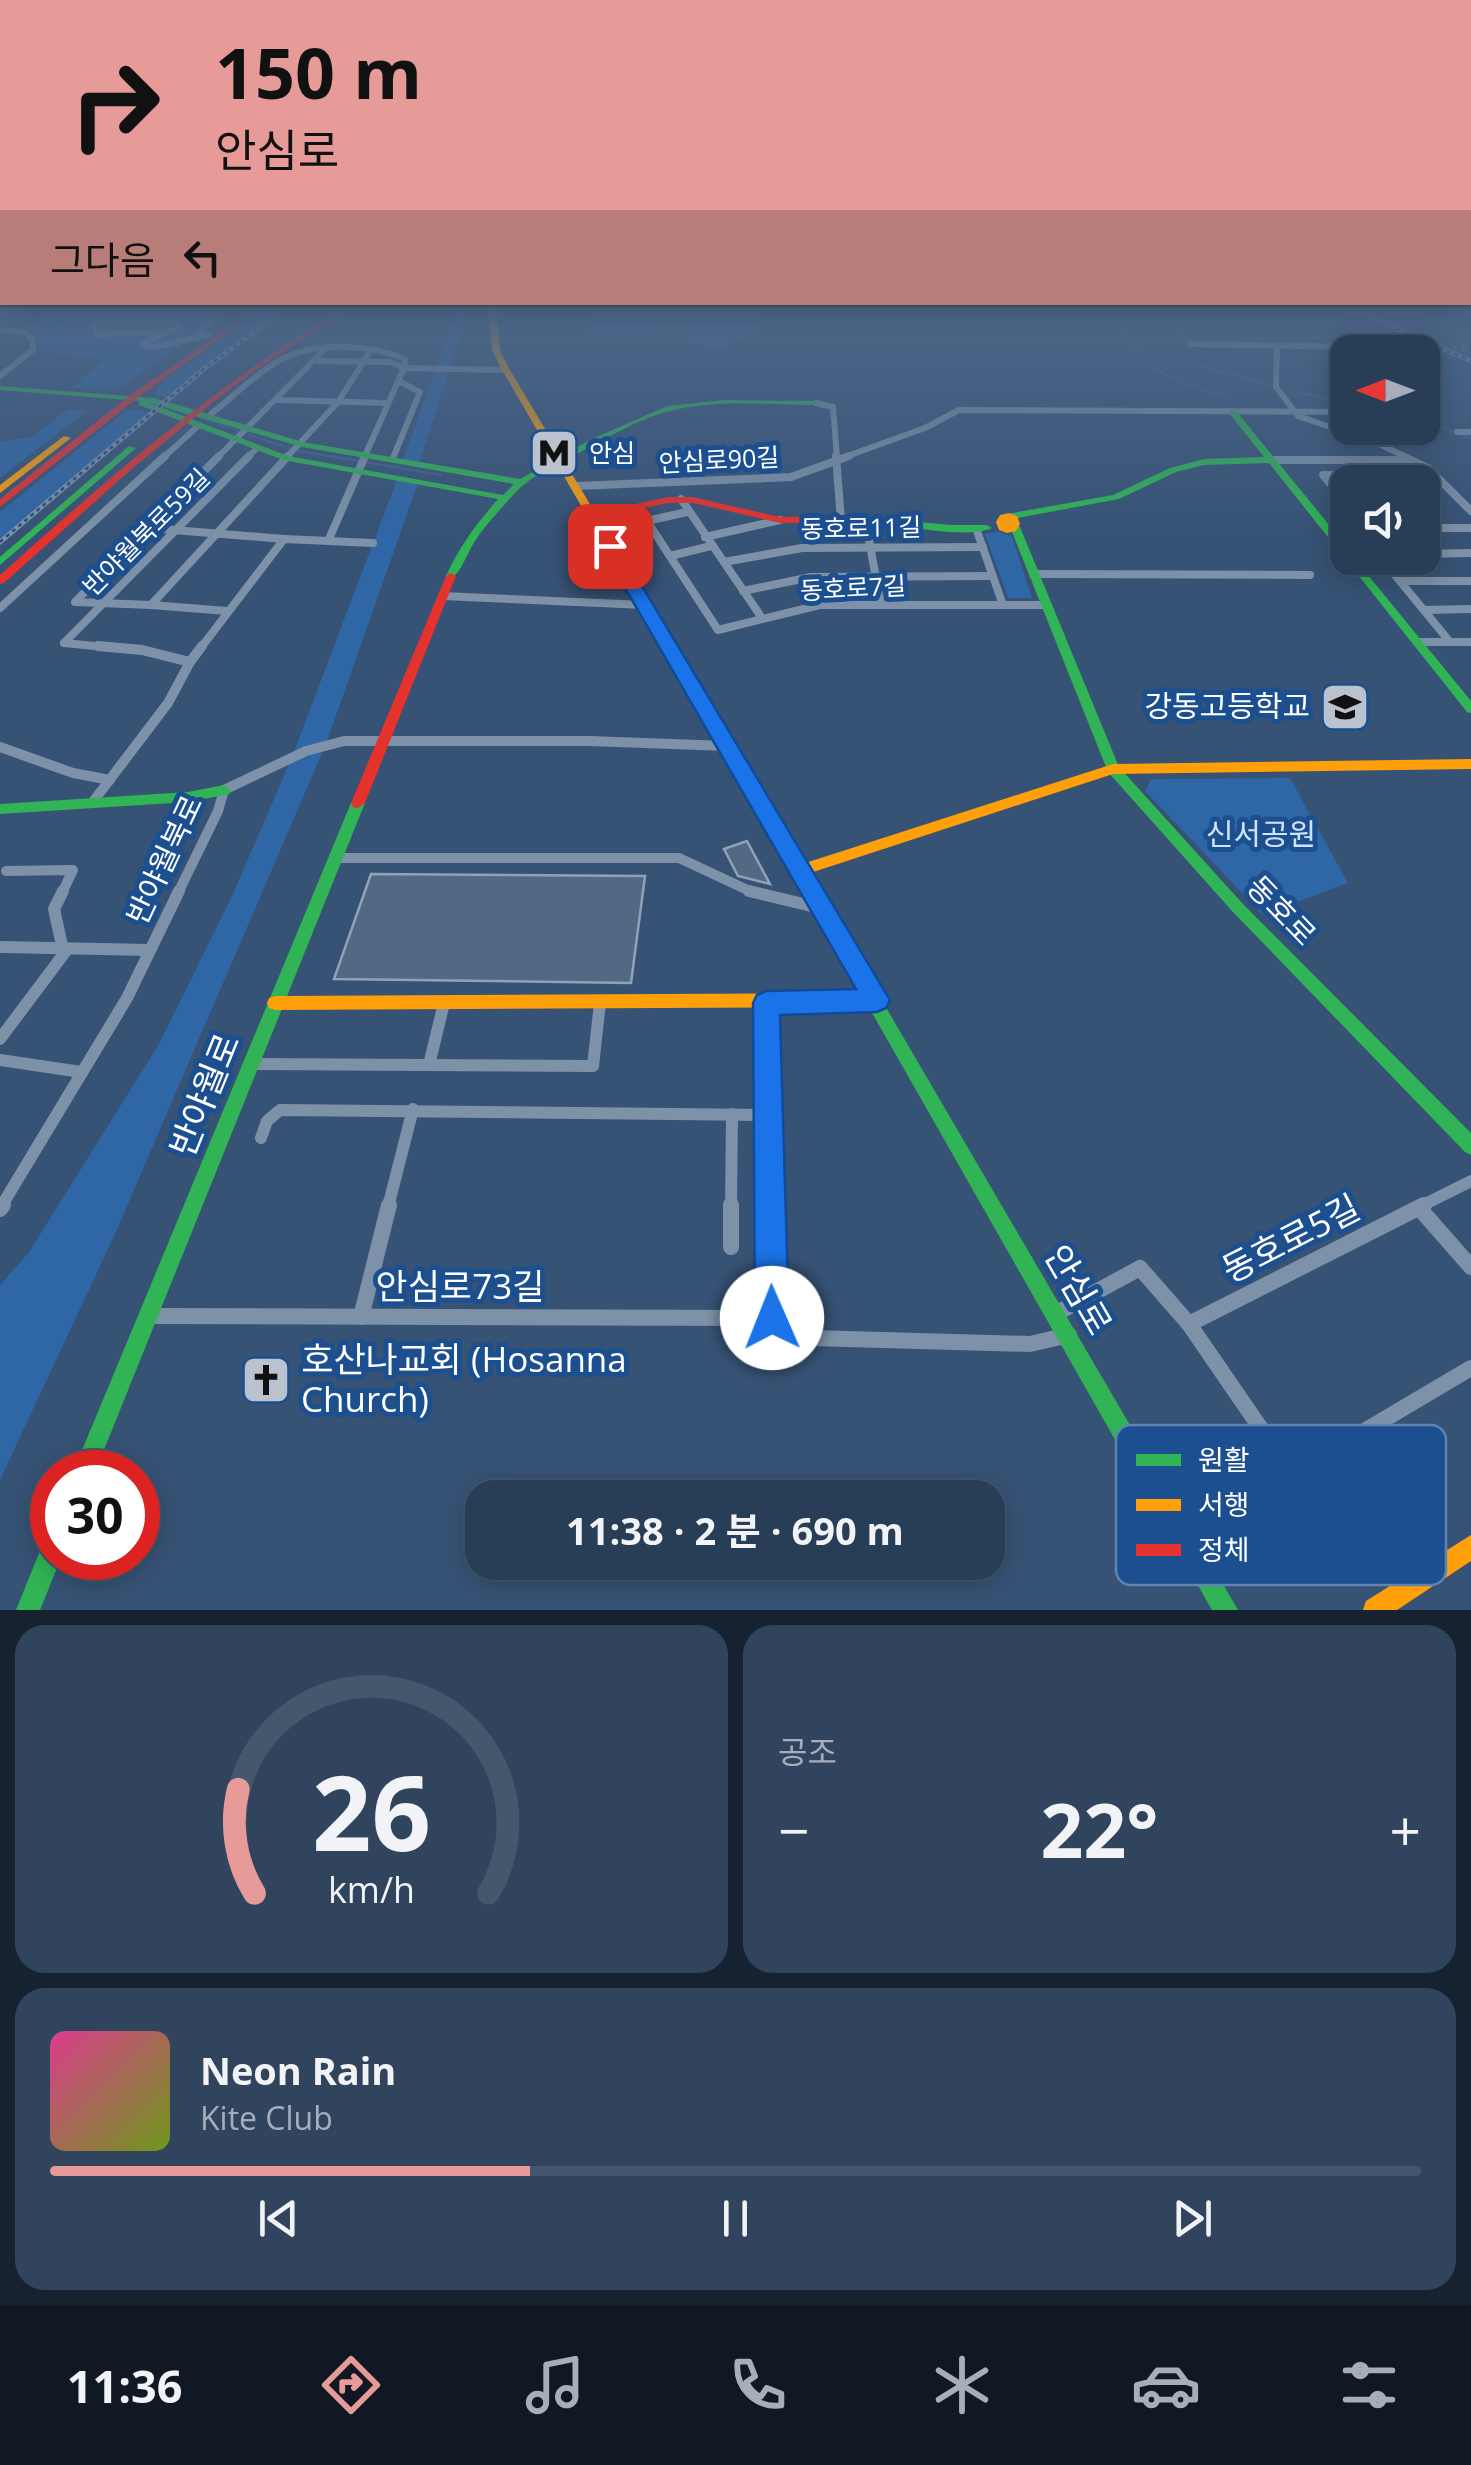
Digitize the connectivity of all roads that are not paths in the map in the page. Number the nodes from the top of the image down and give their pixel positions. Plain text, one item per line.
1 (142, 384) edge
2 (146, 384) edge
3 (225, 384) edge
4 (231, 384) edge
5 (242, 384) edge
6 (293, 384) edge
7 (350, 384) edge
8 (397, 384) edge
9 (404, 384) edge
10 (514, 384) edge
11 (1276, 384) edge
12 (0, 388) edge
13 (128, 396) junction
14 (278, 400) junction
15 (338, 402) junction
16 (388, 403) junction
17 (816, 403) joint
18 (200, 410) junction
19 (1330, 412) edge
20 (1233, 413) junction
21 (1294, 413) junction
22 (250, 428) junction
23 (162, 429) junction
24 (1457, 432) dead end
25 (1471, 432) edge
26 (236, 441) junction
27 (300, 444) junction
28 (256, 449) junction
29 (366, 453) junction
30 (286, 458) junction
31 (394, 458) junction
32 (836, 458) junction
33 (560, 460) junction
34 (1271, 460) junction
35 (1334, 460) junction
36 (1410, 460) junction
37 (1339, 465) edge
38 (358, 470) junction
39 (447, 476) junction
40 (521, 482) junction
41 (576, 486) junction
42 (0, 490) edge
43 (506, 498) junction
44 (0, 504) edge
45 (684, 506) junction
46 (1471, 510) edge
47 (592, 516) junction
48 (866, 519) junction
49 (780, 520) junction
50 (841, 520) junction
51 (998, 525) junction
52 (149, 528) junction
53 (1440, 528) edge
54 (1471, 528) edge
55 (176, 530) junction
56 (218, 533) junction
57 (1330, 534) edge
58 (705, 537) junction
59 (284, 539) junction
60 (329, 539) junction
61 (373, 542) dead end
62 (712, 546) junction
63 (870, 547) junction
64 (983, 547) junction
65 (1440, 554) edge
66 (1471, 554) edge
67 (670, 556) junction
68 (0, 562) edge
69 (724, 562) junction
70 (1034, 574) junction
71 (1310, 575) dead end
72 (1363, 575) edge
73 (1395, 575) edge
74 (876, 576) junction
75 (992, 576) junction
76 (0, 581) edge
77 (1402, 581) dead end
78 (1471, 581) edge
79 (743, 591) junction
80 (442, 596) junction
81 (103, 604) junction
82 (646, 605) junction
83 (880, 605) junction
84 (1003, 605) junction
85 (1044, 605) junction
86 (152, 606) junction
87 (0, 608) edge
88 (1471, 609) edge
89 (1424, 610) junction
90 (227, 611) junction
91 (762, 618) junction
92 (1418, 642) junction
93 (1450, 642) junction
94 (1471, 642) edge
95 (190, 662) junction
96 (1471, 709) edge
97 (383, 741) junction
98 (727, 746) junction
99 (0, 747) edge
100 (1471, 764) edge
101 (1113, 769) junction
102 (110, 780) junction
103 (224, 790) junction
104 (92, 803) junction
105 (0, 809) edge
106 (334, 858) junction
107 (801, 870) junction
108 (6, 871) dead end
109 (824, 909) junction
110 (0, 947) edge
111 (64, 950) junction
112 (150, 950) junction
113 (877, 1000) junction
114 (275, 1002) junction
115 (444, 1003) junction
116 (600, 1003) junction
117 (766, 1003) junction
118 (0, 1039) edge
119 (0, 1060) edge
120 (250, 1064) junction
121 (429, 1065) junction
122 (81, 1072) junction
123 (414, 1109) junction
124 (732, 1114) junction
125 (769, 1115) junction
126 (261, 1138) dead end
127 (1471, 1146) edge
128 (1471, 1181) edge
129 (1420, 1208) junction
130 (0, 1209) edge
131 (731, 1247) dead end
132 (1471, 1267) edge
133 (1057, 1313) junction
134 (147, 1316) junction
135 (361, 1317) junction
136 (772, 1318) junction
137 (1189, 1324) junction
138 (1070, 1335) junction
139 (1471, 1368) edge
140 (1121, 1425) edge
141 (1258, 1425) edge
142 (1375, 1425) edge
143 (93, 1450) edge
144 (1471, 1547) edge
145 (1446, 1563) edge
146 (40, 1580) edge
147 (1212, 1585) edge
148 (1412, 1585) edge
149 (28, 1610) edge
150 (1226, 1610) edge
151 (1374, 1610) edge

1 - 13 main road
2 - 13 main road
3 - 18 main road
4 - 18 main road
5 - 18 street
6 - 14 street
7 - 15 street
8 - 16 street
9 - 31 street
10 - 33 main road, 안심로
11 - 21 street
12 - 13 main road
13 - 18 main road
13 - 42 main road
13 - 44 main road
14 - 15 street
14 - 22 street
15 - 16 street
15 - 27 street
16 - 29 street
17 - 32 street
17 - 33 main road, 반야월로
18 - 22 main road
18 - 23 main road
18 - 26 main road
18 - 87 street
19 - 21 street
20 - 21 street
20 - 32 street, 안심로90길
20 - 34 main road
21 - 36 street
22 - 26 street
22 - 27 main road
23 - 68 main road
23 - 76 main road
24 - 25 street
26 - 28 main road
26 - 52 street
27 - 29 main road
27 - 30 street
28 - 30 main road
28 - 55 street, 반야월북로59길
29 - 31 main road
29 - 38 street
30 - 38 main road
30 - 56 street
31 - 39 main road
32 - 41 street, 안심로90길
32 - 50 street
33 - 40 main road, 반야월로
33 - 41 main road, 안심로
34 - 35 street
34 - 51 main road
34 - 57 main road
35 - 36 street
35 - 37 street
36 - 46 street
38 - 39 main road
38 - 60 street
39 - 40 main road
39 - 43 main road
40 - 43 main road, 반야월로
41 - 47 main road, 안심로
43 - 80 main road, 반야월로
45 - 47 main road
45 - 49 main road
45 - 58 street
45 - 67 street, 동호로7길
47 - 82 main road, 안심로
48 - 50 main road
48 - 51 main road
48 - 63 street
49 - 50 main road
49 - 58 street
51 - 64 street
51 - 70 main road, 동호로
52 - 55 street
52 - 81 street
53 - 54 street
55 - 56 street
55 - 81 street, 반야월북로59길
56 - 59 street
56 - 86 street
58 - 62 street
59 - 60 street
59 - 90 street
60 - 61 street
62 - 67 street
62 - 69 street
63 - 64 street, 동호로11길
63 - 69 street, 동호로11길
63 - 74 street
64 - 75 street
65 - 66 street
67 - 91 street, 동호로7길
69 - 79 street
70 - 71 street
70 - 85 main road, 동호로
72 - 92 main road
73 - 89 street
74 - 75 street
74 - 79 street
74 - 83 street
75 - 84 street
77 - 78 street
79 - 91 street
80 - 82 street
80 - 97 main road, 반야월로
81 - 86 street
81 - 95 street, 반야월북로59길
82 - 98 main road, 안심로
83 - 84 street, 동호로7길
83 - 91 street, 동호로7길
84 - 85 street, 동호로7길
85 - 101 main road, 동호로
86 - 90 street
88 - 89 street
89 - 93 street
90 - 95 street
92 - 93 street
92 - 96 main road
93 - 94 street
95 - 102 street
97 - 98 street
97 - 103 street
97 - 106 main road, 반야월로
98 - 107 main road, 안심로
99 - 102 street
100 - 101 main road
101 - 107 main road
101 - 127 main road, 동호로
102 - 104 street
103 - 104 main road
103 - 112 street, 반야월북로
104 - 105 main road
106 - 109 street
106 - 114 main road, 반야월로
107 - 109 main road, 안심로
108 - 111 street
109 - 113 main road, 안심로
110 - 111 street, 반야월북로
111 - 112 street, 반야월북로
111 - 118 street
112 - 122 street, 반야월북로
113 - 117 main road
113 - 133 main road, 안심로
114 - 115 main road
114 - 120 main road, 반야월로
115 - 116 main road
115 - 121 street
116 - 117 main road
116 - 121 street
117 - 125 street
119 - 122 street
120 - 121 street
120 - 134 main road, 반야월로
122 - 130 street, 반야월북로
123 - 124 street
123 - 126 street
123 - 135 street
124 - 125 street
124 - 131 street
125 - 136 street
128 - 129 street, 동호로5길
129 - 132 street
129 - 137 street, 동호로5길
133 - 137 street
133 - 138 main road, 안심로
134 - 135 street, 안심로73길
134 - 143 main road, 반야월로
135 - 136 street, 안심로73길
136 - 138 street, 안심로73길
137 - 141 street
138 - 140 main road, 안심로
139 - 142 street
144 - 145 main road
146 - 149 main road
147 - 150 main road, 안심로
148 - 151 main road

